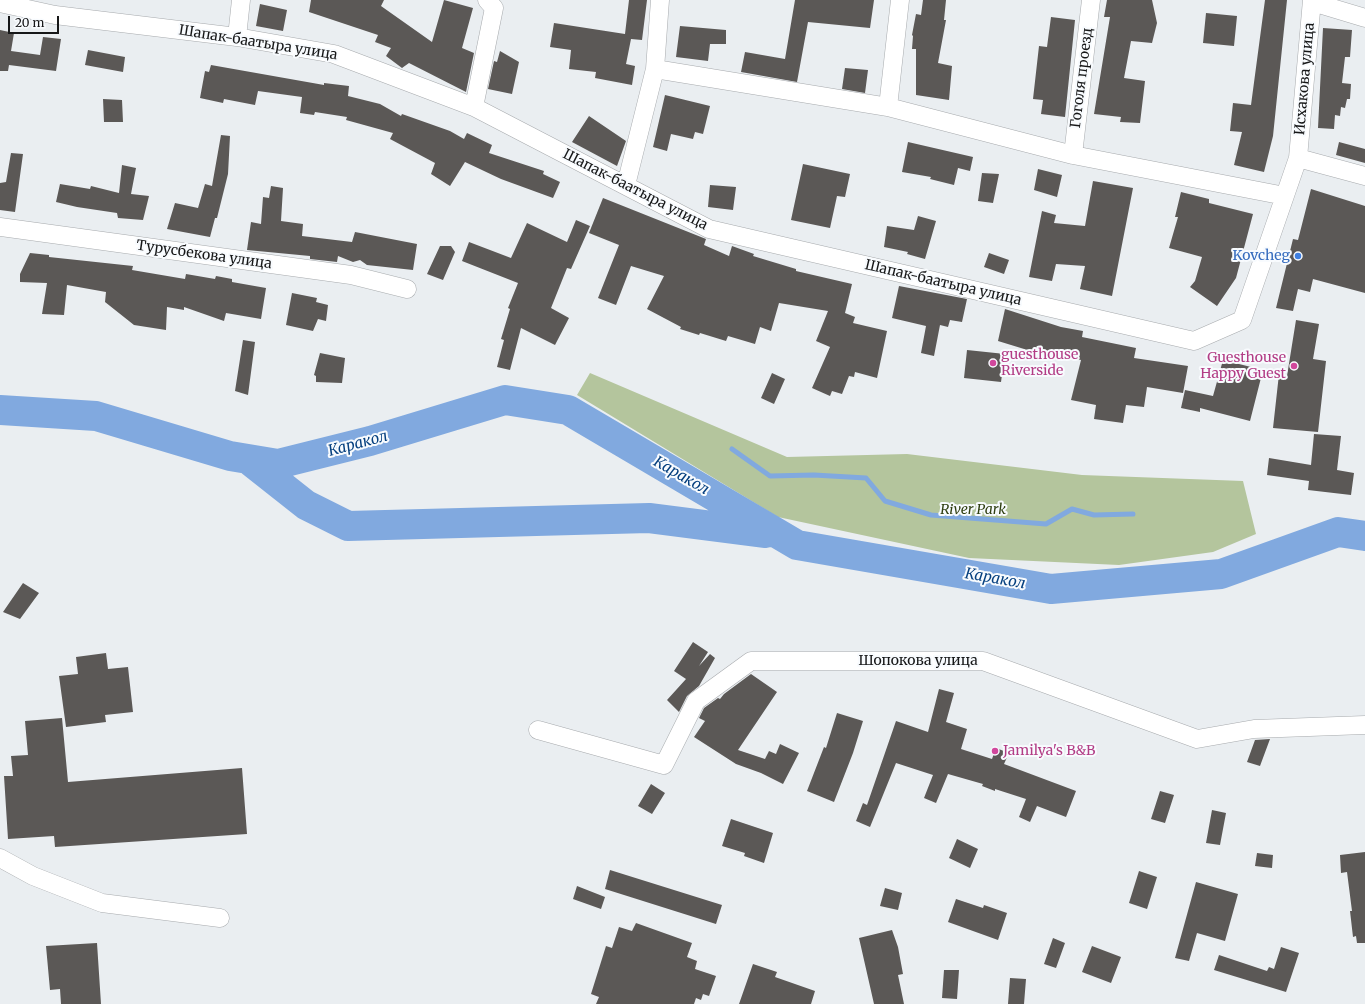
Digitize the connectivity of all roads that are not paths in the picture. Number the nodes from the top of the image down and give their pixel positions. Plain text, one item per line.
1 (240, 0) edge
2 (486, 0) edge
3 (660, 0) edge
4 (900, 0) edge
5 (1091, 0) edge
6 (1312, 1) edge
7 (0, 3) edge
8 (56, 8) edge
9 (1365, 18) edge
10 (237, 37) junction
11 (655, 69) junction
12 (474, 107) junction
13 (888, 108) junction
14 (1073, 155) junction
15 (1298, 158) junction
16 (1365, 176) edge
17 (626, 186) junction
18 (1285, 196) junction
19 (0, 227) edge
20 (407, 289) dead end
21 (1365, 725) edge
22 (538, 730) dead end
23 (0, 858) edge
24 (220, 918) dead end

1 - 10 street
2 - 12 street
3 - 11 street
4 - 13 street
5 - 14 street, Гоголя проезд
6 - 9 street
6 - 15 street, Исхакова улица
7 - 8 street, Шапак-баатыра улица
8 - 10 street, Шапак-баатыра улица
10 - 12 street, Шапак-баатыра улица
11 - 13 street
11 - 17 street
12 - 17 street, Шапак-баатыра улица
13 - 14 street
14 - 18 street
15 - 16 street
15 - 18 street, Шапак-баатыра улица
17 - 18 street, Шапак-баатыра улица
19 - 20 street, Турусбекова улица
21 - 22 street, Шопокова улица
23 - 24 street

